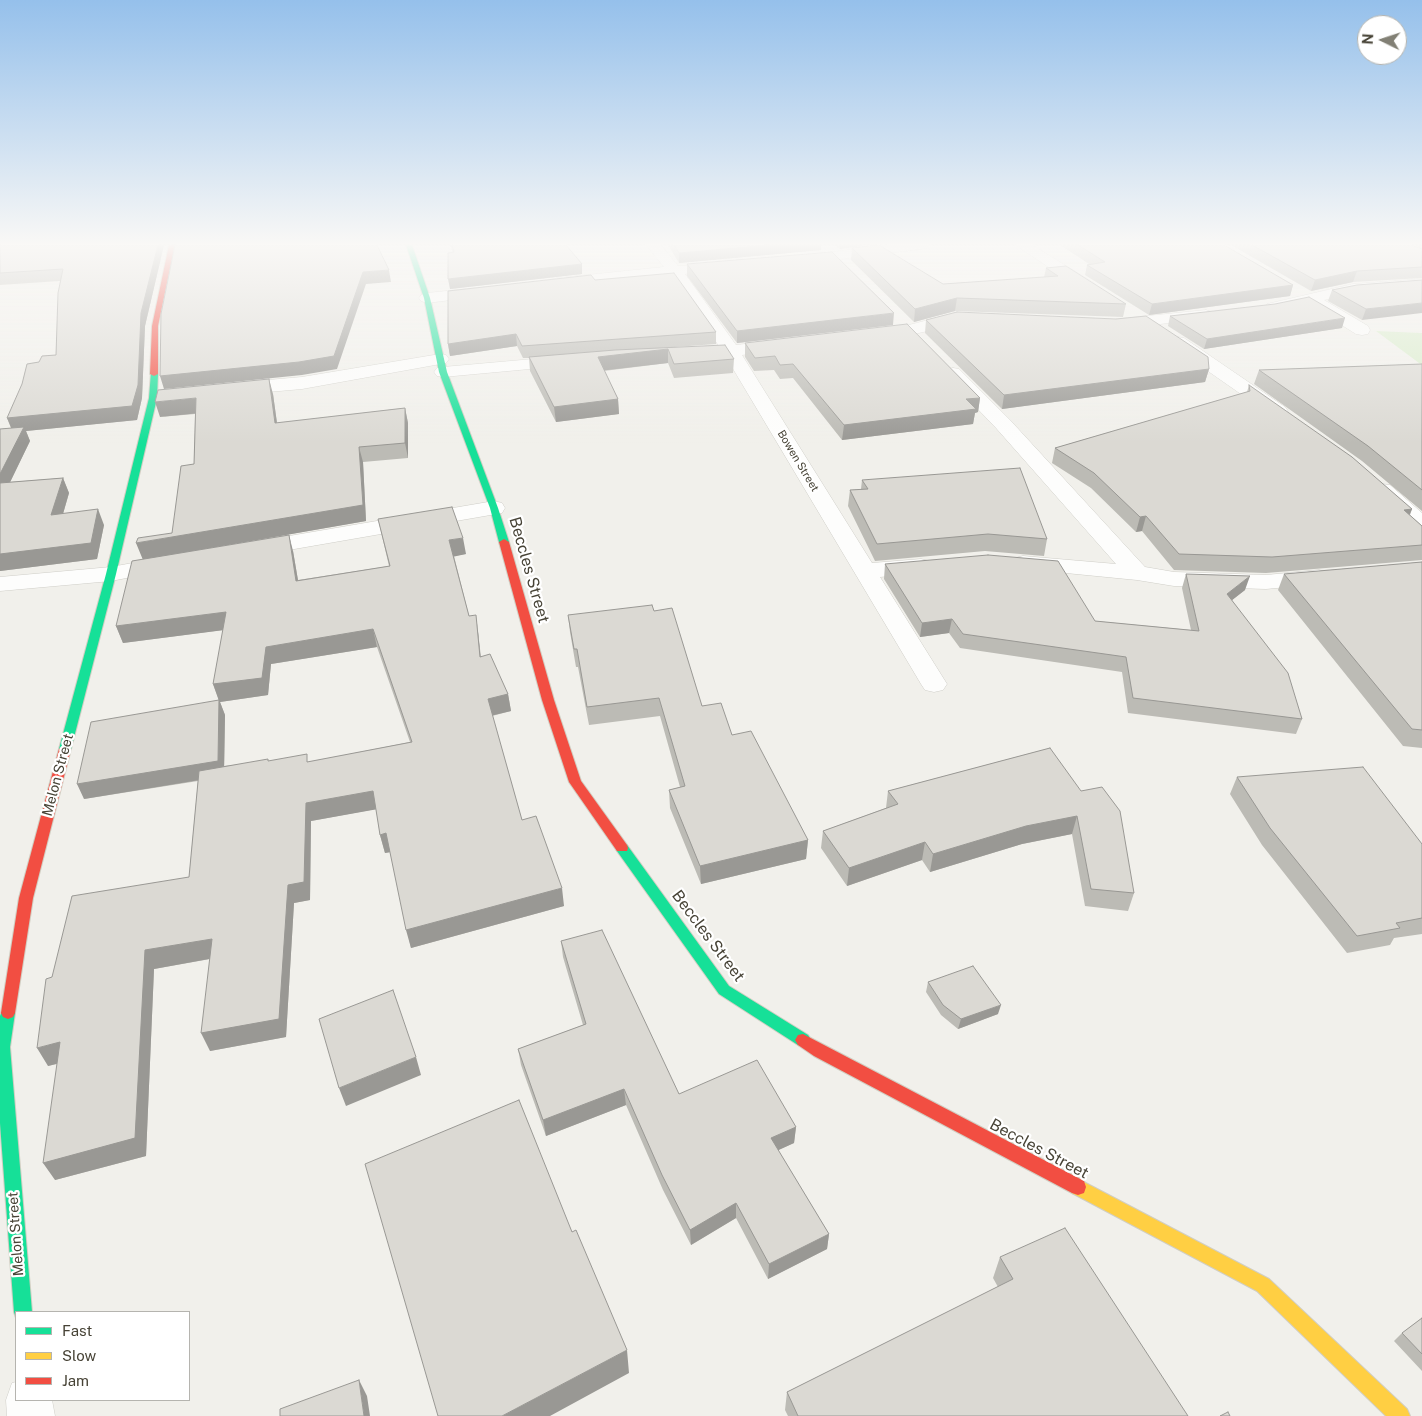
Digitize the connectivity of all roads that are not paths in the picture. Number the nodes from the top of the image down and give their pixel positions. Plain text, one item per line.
1 (158, 311) edge
2 (430, 311) edge
3 (703, 311) edge
4 (1127, 311) edge
5 (1330, 311) edge
6 (1223, 313) edge
7 (896, 316) dead end
8 (974, 318) edge
9 (1144, 322) junction
10 (1103, 324) edge
11 (910, 330) junction
12 (1362, 330) dead end
13 (856, 335) edge
14 (800, 342) edge
15 (923, 343) edge
16 (731, 351) junction
17 (674, 354) edge
18 (587, 359) edge
19 (943, 363) edge
20 (441, 366) junction
21 (218, 391) edge
22 (172, 396) edge
23 (153, 398) junction
24 (1292, 422) edge
25 (1369, 479) edge
26 (494, 508) junction
27 (1422, 525) edge
28 (229, 554) edge
29 (190, 560) edge
30 (1004, 561) edge
31 (939, 564) edge
32 (865, 572) junction
33 (1137, 572) junction
34 (111, 574) junction
35 (1344, 575) edge
36 (0, 584) edge
37 (934, 684) dead end
38 (1, 1048) edge
39 (23, 1311) edge
40 (29, 1401) edge
41 (31, 1416) edge
42 (1400, 1416) edge

1 - 23 street, Melon Street
2 - 20 street, Beccles Street
3 - 16 street, Bowen Street
4 - 9 street
5 - 12 street
6 - 9 street
7 - 11 street
8 - 11 street
9 - 10 street
9 - 24 street
11 - 13 street
11 - 15 street
14 - 16 street
16 - 17 street
16 - 32 street, Bowen Street
18 - 20 street
19 - 33 street
20 - 21 street
20 - 26 street, Beccles Street
22 - 23 street
23 - 34 street, Melon Street
25 - 27 street
26 - 28 street
26 - 42 street, Beccles Street
29 - 34 street
30 - 33 street
31 - 32 street
32 - 37 street, Bowen Street
33 - 35 street
34 - 36 street
34 - 38 street, Melon Street
38 - 39 street, Melon Street
40 - 41 street

